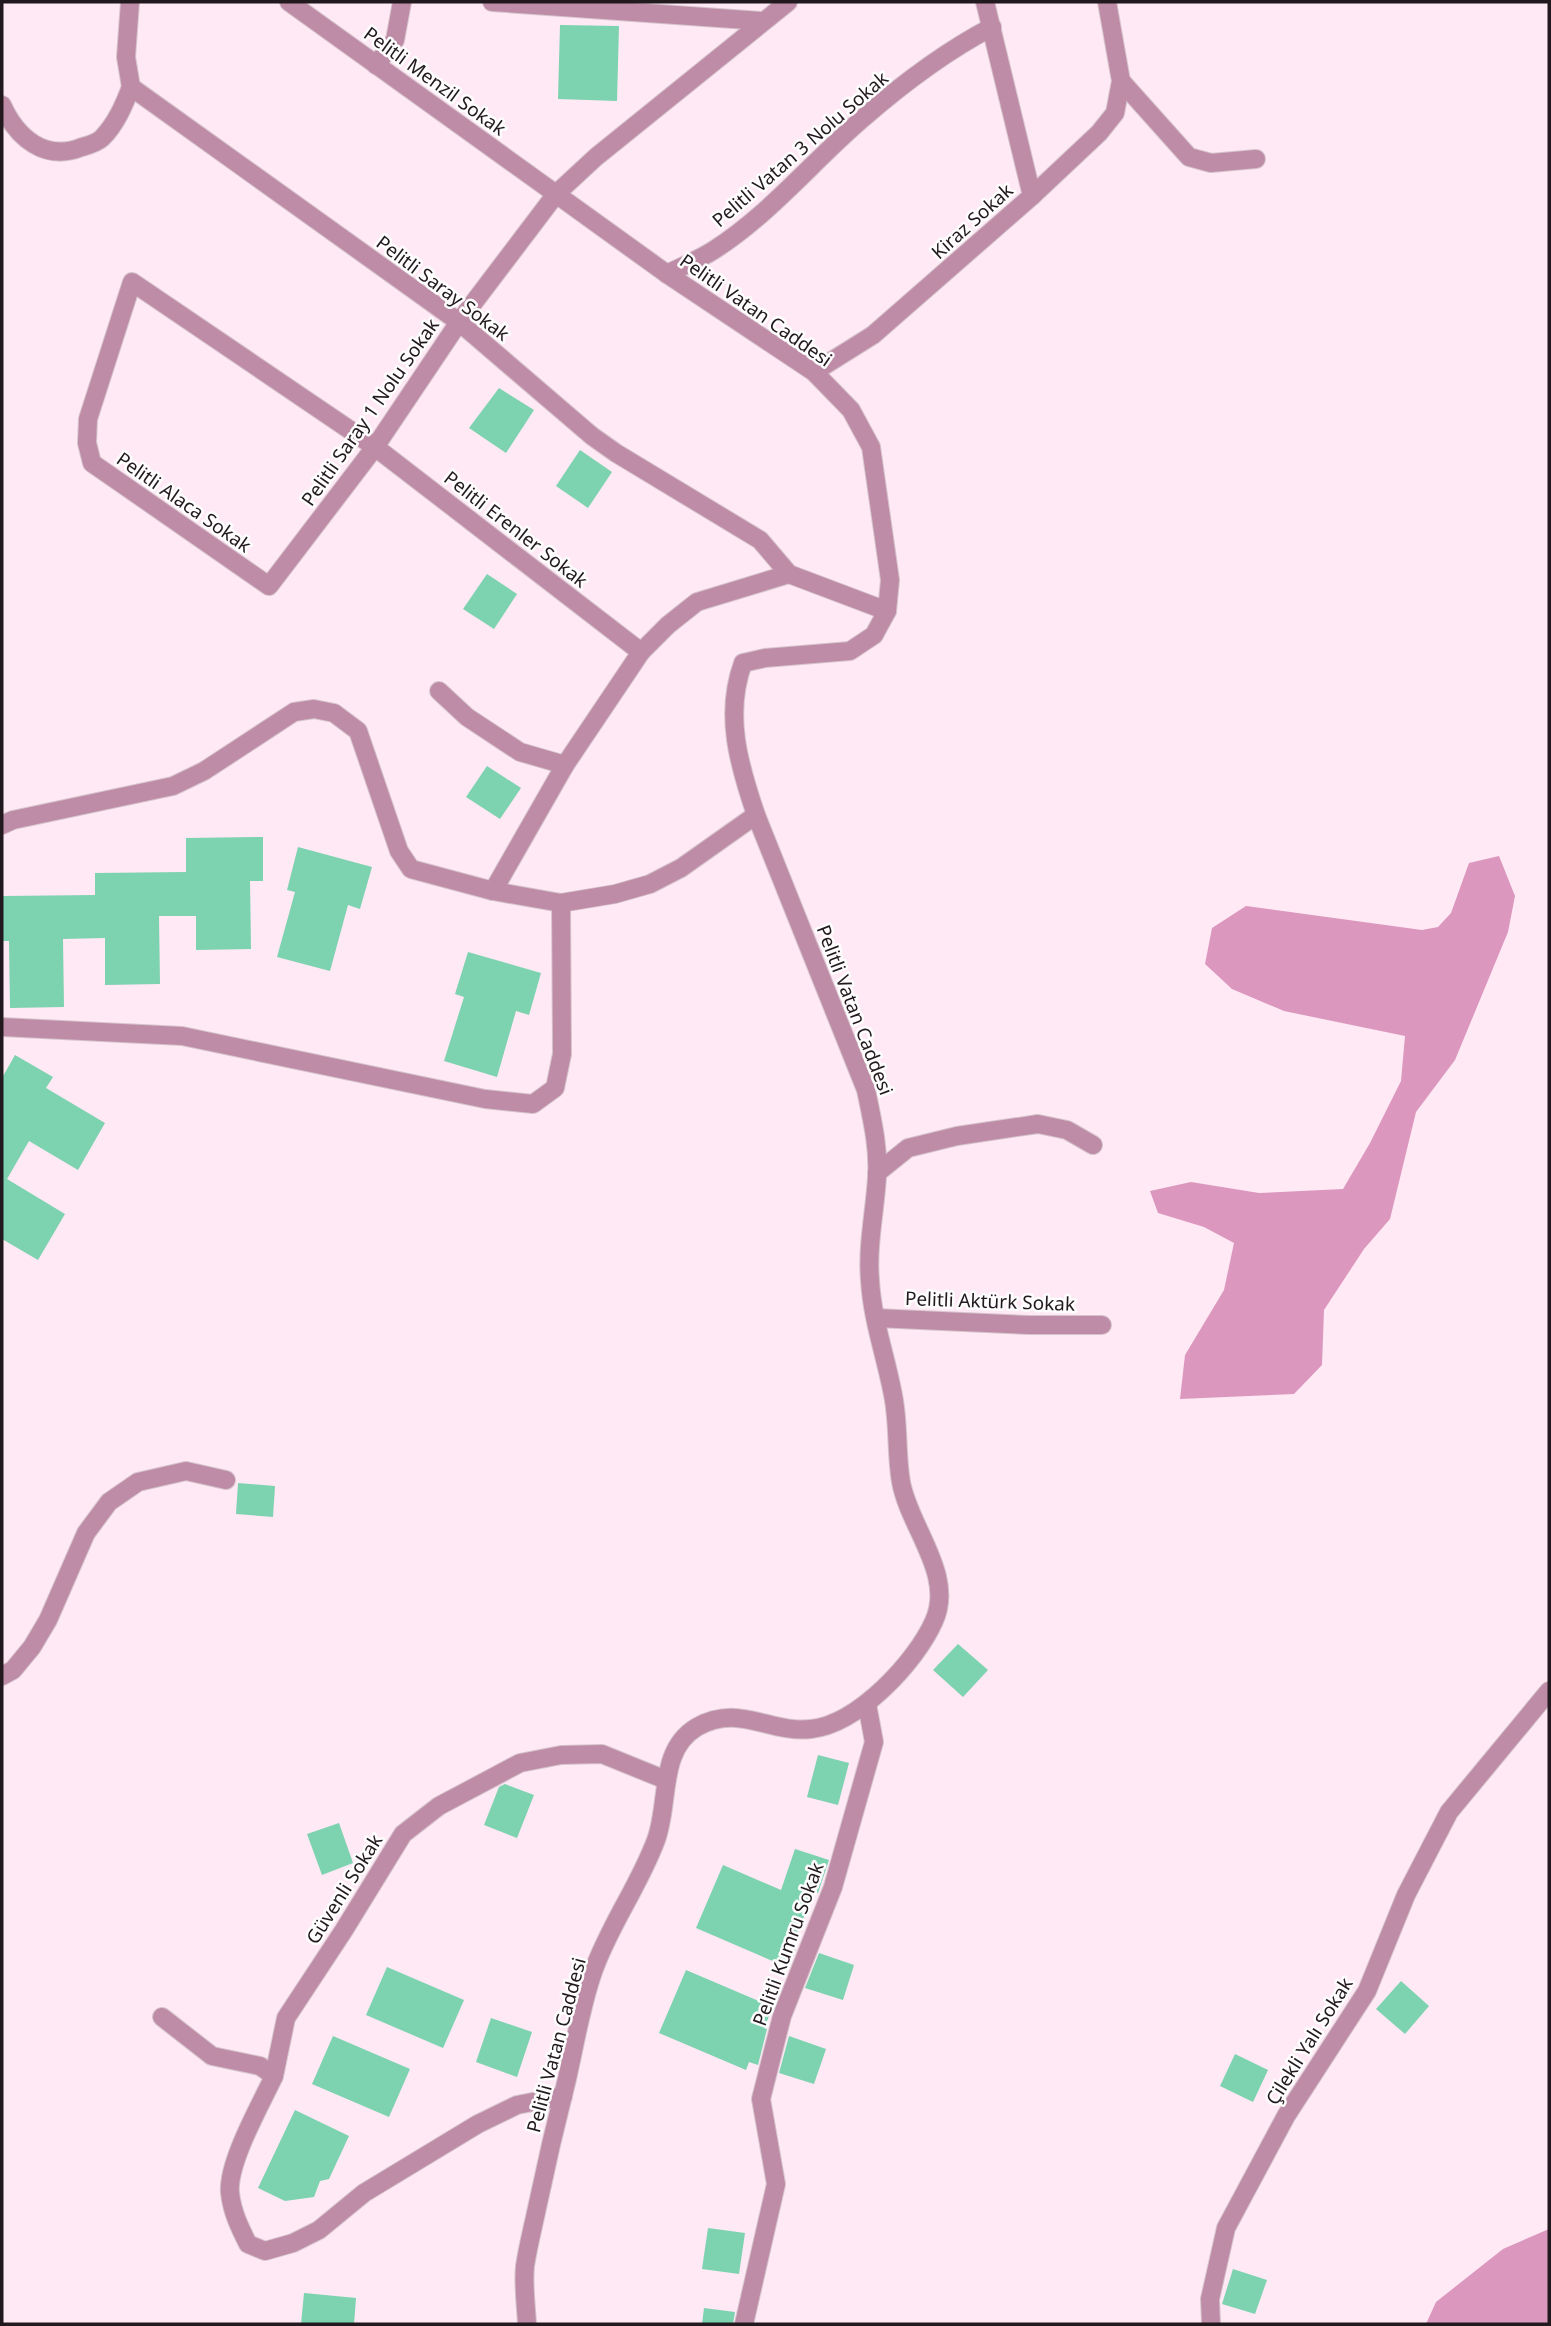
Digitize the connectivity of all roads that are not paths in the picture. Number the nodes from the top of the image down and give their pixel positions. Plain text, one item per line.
1 (130, 2) edge
2 (289, 2) edge
3 (402, 2) edge
4 (492, 2) edge
5 (788, 2) edge
6 (985, 2) edge
7 (1107, 2) edge
8 (761, 21) junction
9 (992, 27) junction
10 (376, 65) junction
11 (1121, 81) junction
12 (131, 87) junction
13 (2, 105) edge
14 (1256, 159) dead end
15 (556, 194) junction
16 (1032, 196) junction
17 (667, 274) junction
18 (132, 282) joint
19 (458, 322) junction
20 (814, 372) junction
21 (374, 447) junction
22 (789, 574) junction
23 (269, 586) joint
24 (887, 611) junction
25 (641, 653) junction
26 (439, 691) dead end
27 (565, 765) junction
28 (756, 815) junction
29 (2, 825) edge
30 (493, 891) junction
31 (561, 904) junction
32 (2, 1027) edge
33 (1093, 1145) dead end
34 (877, 1174) junction
35 (876, 1318) junction
36 (1102, 1325) dead end
37 (226, 1480) dead end
38 (2, 1676) edge
39 (1549, 1691) edge
40 (867, 1704) junction
41 (666, 1780) junction
42 (162, 2017) dead end
43 (274, 2076) junction
44 (562, 2096) junction
45 (527, 2324) edge
46 (744, 2324) edge
47 (1211, 2324) edge

1 - 12 street
2 - 10 street, Pelitli Menzil Sokak
3 - 10 street
4 - 8 street
5 - 8 street
6 - 9 street, Kiraz Sokak
7 - 11 street
8 - 15 street
9 - 16 street, Kiraz Sokak
9 - 17 street, Pelitli Vatan 3 Nolu Sokak
10 - 15 street, Pelitli Menzil Sokak
11 - 14 street
11 - 16 street
12 - 13 street
12 - 19 street, Pelitli Saray Sokak
15 - 17 street, Pelitli Vatan Caddesi
15 - 19 street, Pelitli Saray 1 Nolu Sokak
16 - 20 street, Kiraz Sokak
17 - 20 street, Pelitli Vatan Caddesi
18 - 21 street, Pelitli Erenler Sokak
18 - 23 street, Pelitli Alaca Sokak
19 - 21 street, Pelitli Saray 1 Nolu Sokak
19 - 22 street, Pelitli Saray Sokak
20 - 24 street, Pelitli Vatan Caddesi
21 - 23 street, Pelitli Saray 1 Nolu Sokak
21 - 25 street, Pelitli Erenler Sokak
22 - 24 street, Pelitli Saray Sokak
22 - 25 street
24 - 28 street, Pelitli Vatan Caddesi
25 - 27 street
26 - 27 street
27 - 30 street
28 - 31 street
28 - 34 street, Pelitli Vatan Caddesi
29 - 30 street
30 - 31 street
31 - 32 street
33 - 34 street
34 - 35 street, Pelitli Vatan Caddesi
35 - 36 street, Pelitli Aktürk Sokak
35 - 40 street, Pelitli Vatan Caddesi
37 - 38 street
39 - 47 street, Çilekli Yalı Sokak
40 - 41 street, Pelitli Vatan Caddesi
40 - 46 street, Pelitli Kumru Sokak
41 - 43 street, Güvenli Sokak
41 - 44 street, Pelitli Vatan Caddesi
42 - 43 street
43 - 44 street, Güvenli Sokak
44 - 45 street, Pelitli Vatan Caddesi

